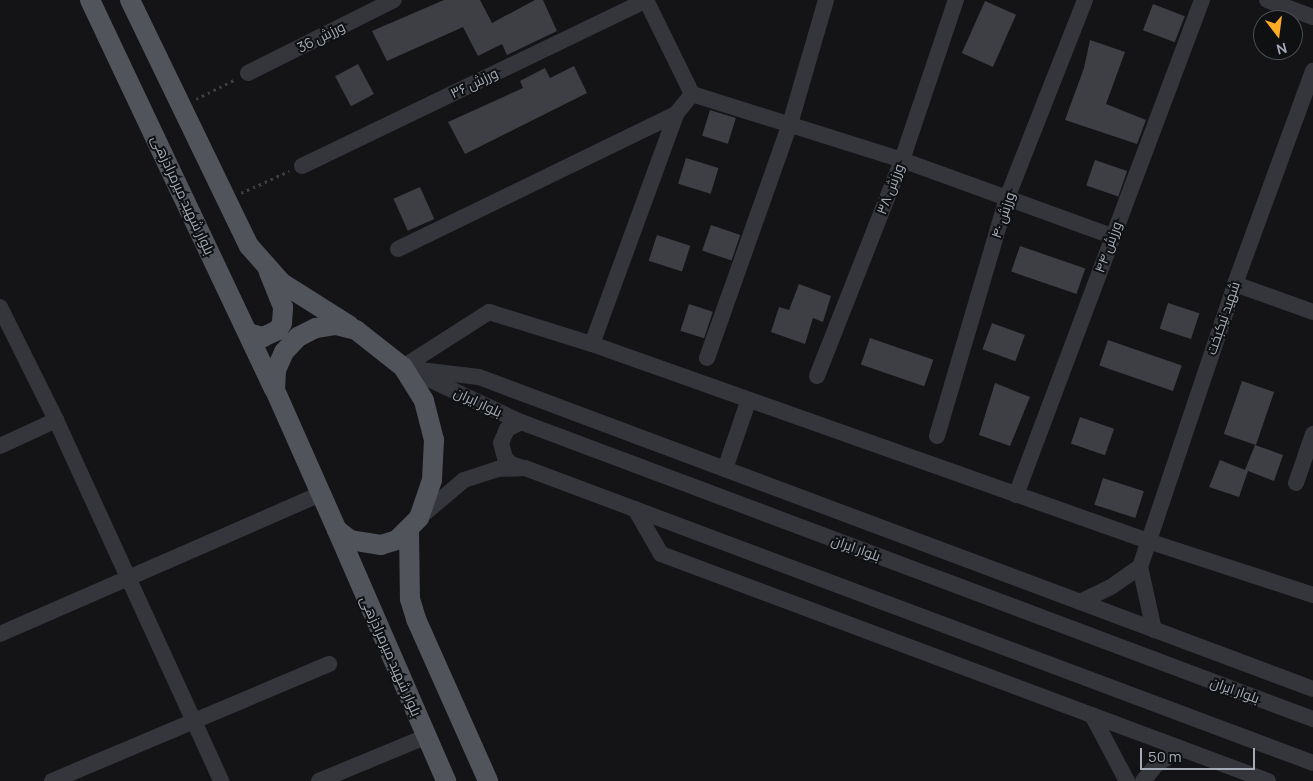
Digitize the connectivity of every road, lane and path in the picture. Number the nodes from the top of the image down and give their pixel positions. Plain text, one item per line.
1 (90, 0) edge
2 (130, 0) edge
3 (394, 0) edge
4 (647, 0) edge
5 (826, 0) edge
6 (956, 0) edge
7 (1085, 0) edge
8 (1202, 0) edge
9 (1267, 0) edge
10 (1313, 17) edge
11 (1313, 71) edge
12 (248, 73) joint
13 (692, 94) junction
14 (181, 106) junction
15 (676, 114) junction
16 (790, 124) junction
17 (902, 160) junction
18 (302, 166) joint
19 (1007, 198) junction
20 (226, 200) junction
21 (1112, 236) junction
22 (398, 249) dead end
23 (268, 270) junction
24 (1235, 284) junction
25 (0, 307) edge
26 (1313, 312) edge
27 (356, 330) junction
28 (248, 333) junction
29 (592, 344) junction
30 (707, 358) dead end
31 (403, 367) junction
32 (817, 376) dead end
33 (274, 390) junction
34 (748, 402) junction
35 (56, 420) junction
36 (521, 422) junction
37 (1313, 434) edge
38 (937, 436) dead end
39 (0, 446) edge
40 (525, 468) junction
41 (725, 469) junction
42 (1296, 483) dead end
43 (321, 494) junction
44 (1016, 495) junction
45 (635, 509) junction
46 (414, 524) junction
47 (337, 530) junction
48 (1148, 541) junction
49 (1140, 566) junction
50 (128, 580) junction
51 (1313, 595) edge
52 (1080, 602) junction
53 (1154, 630) junction
54 (0, 634) edge
55 (329, 664) dead end
56 (1313, 689) edge
57 (1092, 715) junction
58 (1313, 719) edge
59 (191, 720) junction
60 (427, 736) junction
61 (1182, 749) junction
62 (1313, 763) edge
63 (1147, 780) edge
64 (52, 781) edge
65 (221, 781) edge
66 (320, 781) edge
67 (446, 781) edge
68 (488, 781) edge
69 (1127, 781) edge
70 (1268, 781) edge

1 - 28 main road, بلوار شهید میرمرادزهی
2 - 14 main road
3 - 12 street, ورزش 36
4 - 13 street
4 - 18 street, ورزش ۳۶
5 - 16 street
6 - 17 street, ورزش ۳۸
7 - 19 street, ورزش ۴۰
8 - 21 street, ورزش ۴۴
9 - 10 street
11 - 24 street, شهید نیکبخت
12 - 14 path
13 - 15 street
13 - 16 street
14 - 20 main road
15 - 22 street
15 - 29 street
16 - 17 street
16 - 30 street
17 - 19 street
17 - 32 street, ورزش ۳۸
18 - 20 path
19 - 21 street
19 - 38 street, ورزش ۴۰
20 - 23 main road
21 - 44 street, ورزش ۴۴
23 - 27 main road
23 - 28 main road
24 - 26 street
24 - 48 street, شهید نیکبخت
25 - 35 street
27 - 31 main road
27 - 33 main road
28 - 33 main road, بلوار شهید میرمرادزهی
29 - 31 street
29 - 34 street
31 - 36 street, بلوار ایران
31 - 41 street
31 - 46 main road
33 - 43 main road, بلوار شهید میرمرادزهی
34 - 41 street
34 - 44 street
35 - 39 street
35 - 50 street
36 - 40 street
36 - 58 street, بلوار ایران
37 - 42 street
40 - 45 street
40 - 46 street
41 - 52 street
43 - 47 main road, بلوار شهید میرمرادزهی
43 - 50 street
44 - 48 street
45 - 57 street
45 - 62 street
46 - 47 main road
46 - 68 main road
47 - 60 main road, بلوار شهید میرمرادزهی
48 - 49 street, شهید نیکبخت
48 - 51 street
49 - 52 street
49 - 53 street
50 - 54 street
50 - 59 street
52 - 53 street
53 - 56 street
55 - 59 street
57 - 61 street
57 - 69 street
59 - 64 street
59 - 65 street
60 - 66 street
60 - 67 main road, بلوار شهید میرمرادزهی
61 - 63 street
61 - 70 street

